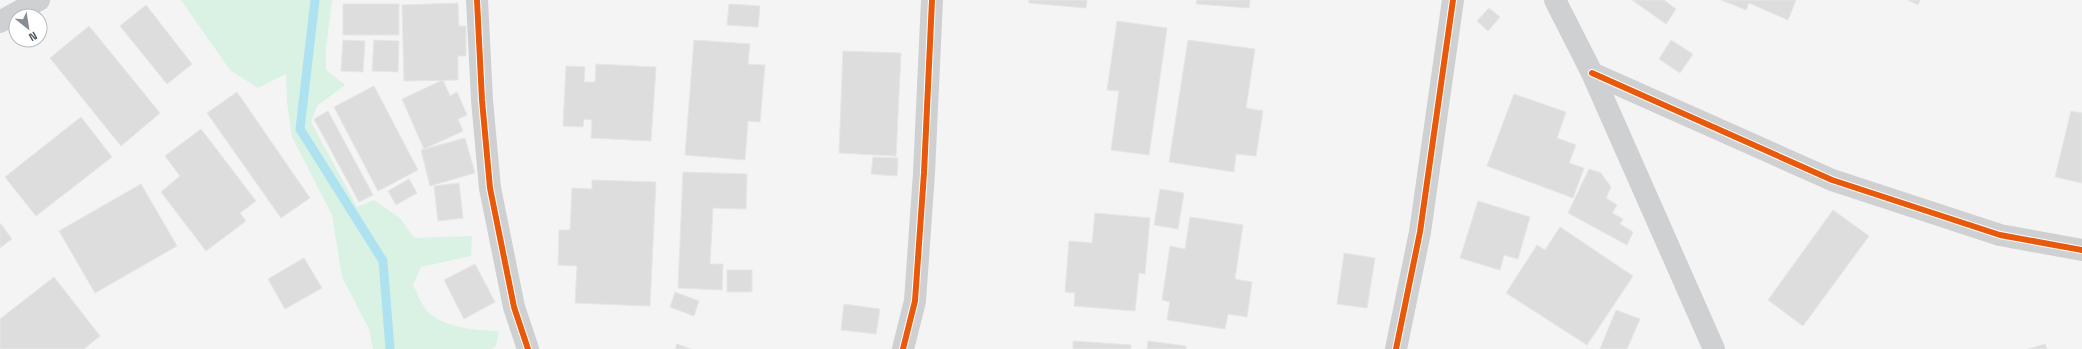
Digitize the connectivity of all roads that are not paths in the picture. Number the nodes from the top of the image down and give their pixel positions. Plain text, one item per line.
1 (39, 0) edge
2 (477, 0) edge
3 (932, 0) edge
4 (1453, 0) edge
5 (1555, 0) edge
6 (0, 22) edge
7 (1592, 73) junction
8 (2082, 250) edge
9 (528, 349) edge
10 (903, 349) edge
11 (1396, 349) edge
12 (1714, 349) edge

1 - 6 street
2 - 9 street
3 - 10 street
4 - 11 street
5 - 7 street
7 - 8 street
7 - 12 street

